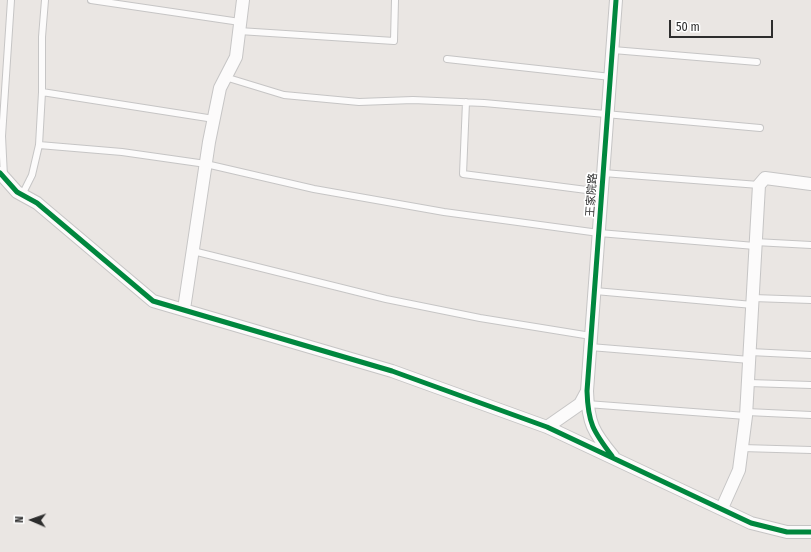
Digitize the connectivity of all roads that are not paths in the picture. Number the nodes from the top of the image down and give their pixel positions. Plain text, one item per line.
1 (11, 0) edge
2 (45, 0) edge
3 (91, 0) edge
4 (243, 0) edge
5 (395, 0) edge
6 (616, 0) edge
7 (239, 26) junction
8 (613, 50) junction
9 (447, 60) dead end
10 (758, 62) dead end
11 (225, 77) junction
12 (610, 77) junction
13 (42, 92) junction
14 (466, 102) junction
15 (608, 114) junction
16 (214, 119) junction
17 (760, 128) dead end
18 (39, 145) junction
19 (206, 164) junction
20 (603, 173) junction
21 (2, 176) edge
22 (811, 184) edge
23 (759, 185) junction
24 (602, 192) junction
25 (22, 195) junction
26 (599, 232) junction
27 (755, 244) junction
28 (811, 245) edge
29 (193, 251) junction
30 (595, 291) junction
31 (811, 300) edge
32 (753, 301) junction
33 (184, 309) junction
34 (591, 342) junction
35 (811, 355) edge
36 (750, 356) junction
37 (749, 383) junction
38 (811, 385) edge
39 (584, 404) junction
40 (747, 414) junction
41 (811, 415) edge
42 (547, 427) junction
43 (742, 448) junction
44 (811, 450) edge
45 (614, 458) junction
46 (722, 508) junction
47 (811, 532) edge

1 - 21 lane
2 - 13 lane
3 - 7 lane
4 - 7 street
5 - 7 lane
6 - 8 street, 王家院路
7 - 11 street
8 - 10 lane
8 - 12 street, 王家院路
9 - 12 lane
11 - 14 lane
11 - 16 street
12 - 15 street, 王家院路
13 - 16 lane
13 - 18 lane
14 - 15 lane
14 - 24 lane
15 - 17 lane
15 - 20 street, 王家院路
16 - 19 street
18 - 19 lane
18 - 25 lane
19 - 26 lane
19 - 29 street
20 - 23 lane
20 - 24 street, 王家院路
21 - 25 street
22 - 23 street
23 - 27 street
24 - 26 street, 王家院路
25 - 33 street
26 - 27 lane
26 - 30 street, 王家院路
27 - 28 lane
27 - 32 street
29 - 33 street
29 - 34 lane
30 - 32 lane
30 - 34 street, 王家院路
31 - 32 lane
32 - 36 street
33 - 42 street
34 - 36 lane
34 - 39 street, 王家院路
35 - 36 lane
36 - 37 street
37 - 38 lane
37 - 40 street
39 - 40 lane
39 - 42 street
39 - 45 street
40 - 41 lane
40 - 43 street
42 - 45 street
43 - 44 lane
43 - 46 street
45 - 46 street
46 - 47 street

